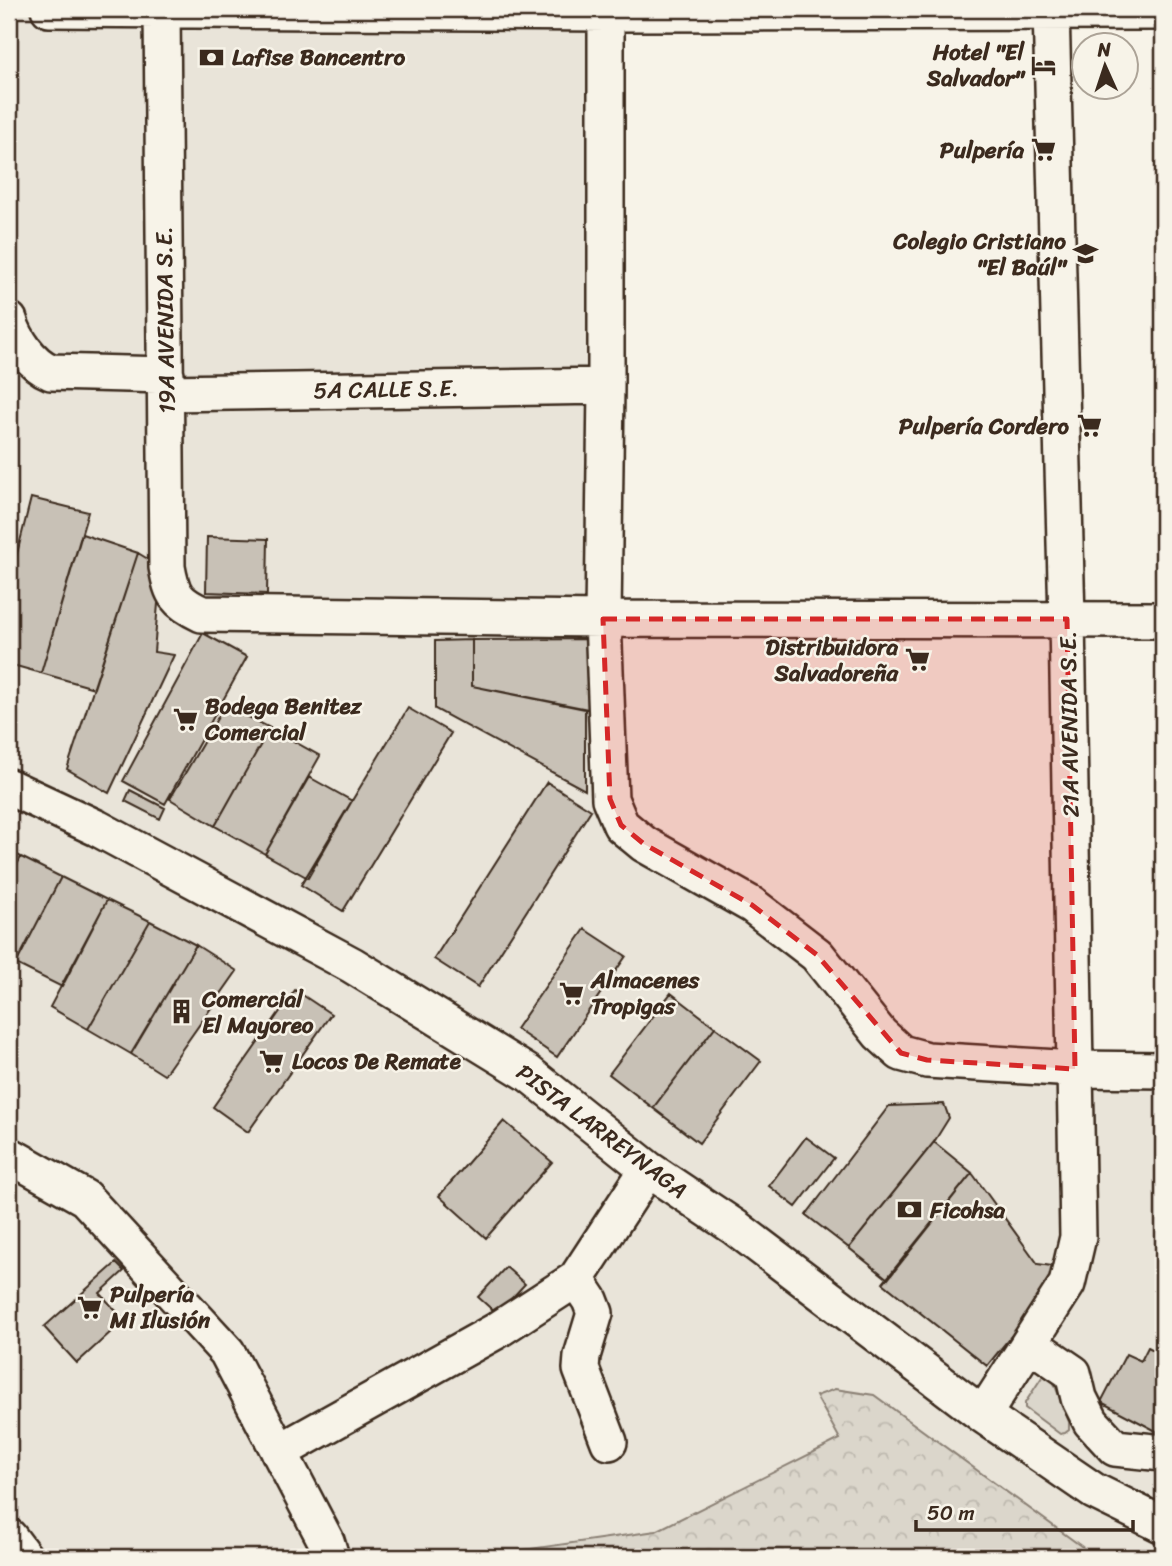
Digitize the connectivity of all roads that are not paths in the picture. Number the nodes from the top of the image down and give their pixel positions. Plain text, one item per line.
1 (49, 9) edge
2 (162, 9) edge
3 (606, 11) edge
4 (1051, 11) edge
5 (1163, 12) edge
6 (9, 320) edge
7 (166, 384) junction
8 (606, 386) junction
9 (603, 619) junction
10 (1067, 619) junction
11 (1163, 620) edge
12 (9, 787) edge
13 (1075, 1069) junction
14 (1163, 1070) edge
15 (9, 1155) edge
16 (648, 1169) junction
17 (576, 1279) junction
18 (1029, 1343) junction
19 (984, 1415) junction
20 (609, 1442) dead end
21 (1115, 1448) junction
22 (279, 1452) junction
23 (1163, 1453) edge
24 (1094, 1491) junction
25 (1163, 1525) edge
26 (9, 1537) edge
27 (24, 1557) edge
28 (331, 1557) edge

1 - 2 street
2 - 3 street
2 - 7 street, 19A AVENIDA S.E.
3 - 4 street
3 - 8 street
4 - 5 street
4 - 10 street, 21A AVENIDA S.E.
6 - 7 street, 5A CALLE S.E.
7 - 8 street, 5A CALLE S.E.
7 - 9 street, 19A AVENIDA S.E.
8 - 9 street
9 - 10 street
9 - 13 street
10 - 11 street
10 - 13 street, 21A AVENIDA S.E.
12 - 16 street, PISTA LARREYNAGA
13 - 14 street
13 - 18 street, 21A AVENIDA S.E.
15 - 22 street
16 - 17 street
16 - 19 street, PISTA LARREYNAGA
17 - 20 street
17 - 22 street
18 - 19 street, 21A AVENIDA S.E.
18 - 21 street
19 - 24 street, PISTA LARREYNAGA
21 - 23 street
21 - 24 street
22 - 28 street
24 - 25 street, PISTA LARREYNAGA
26 - 27 street

